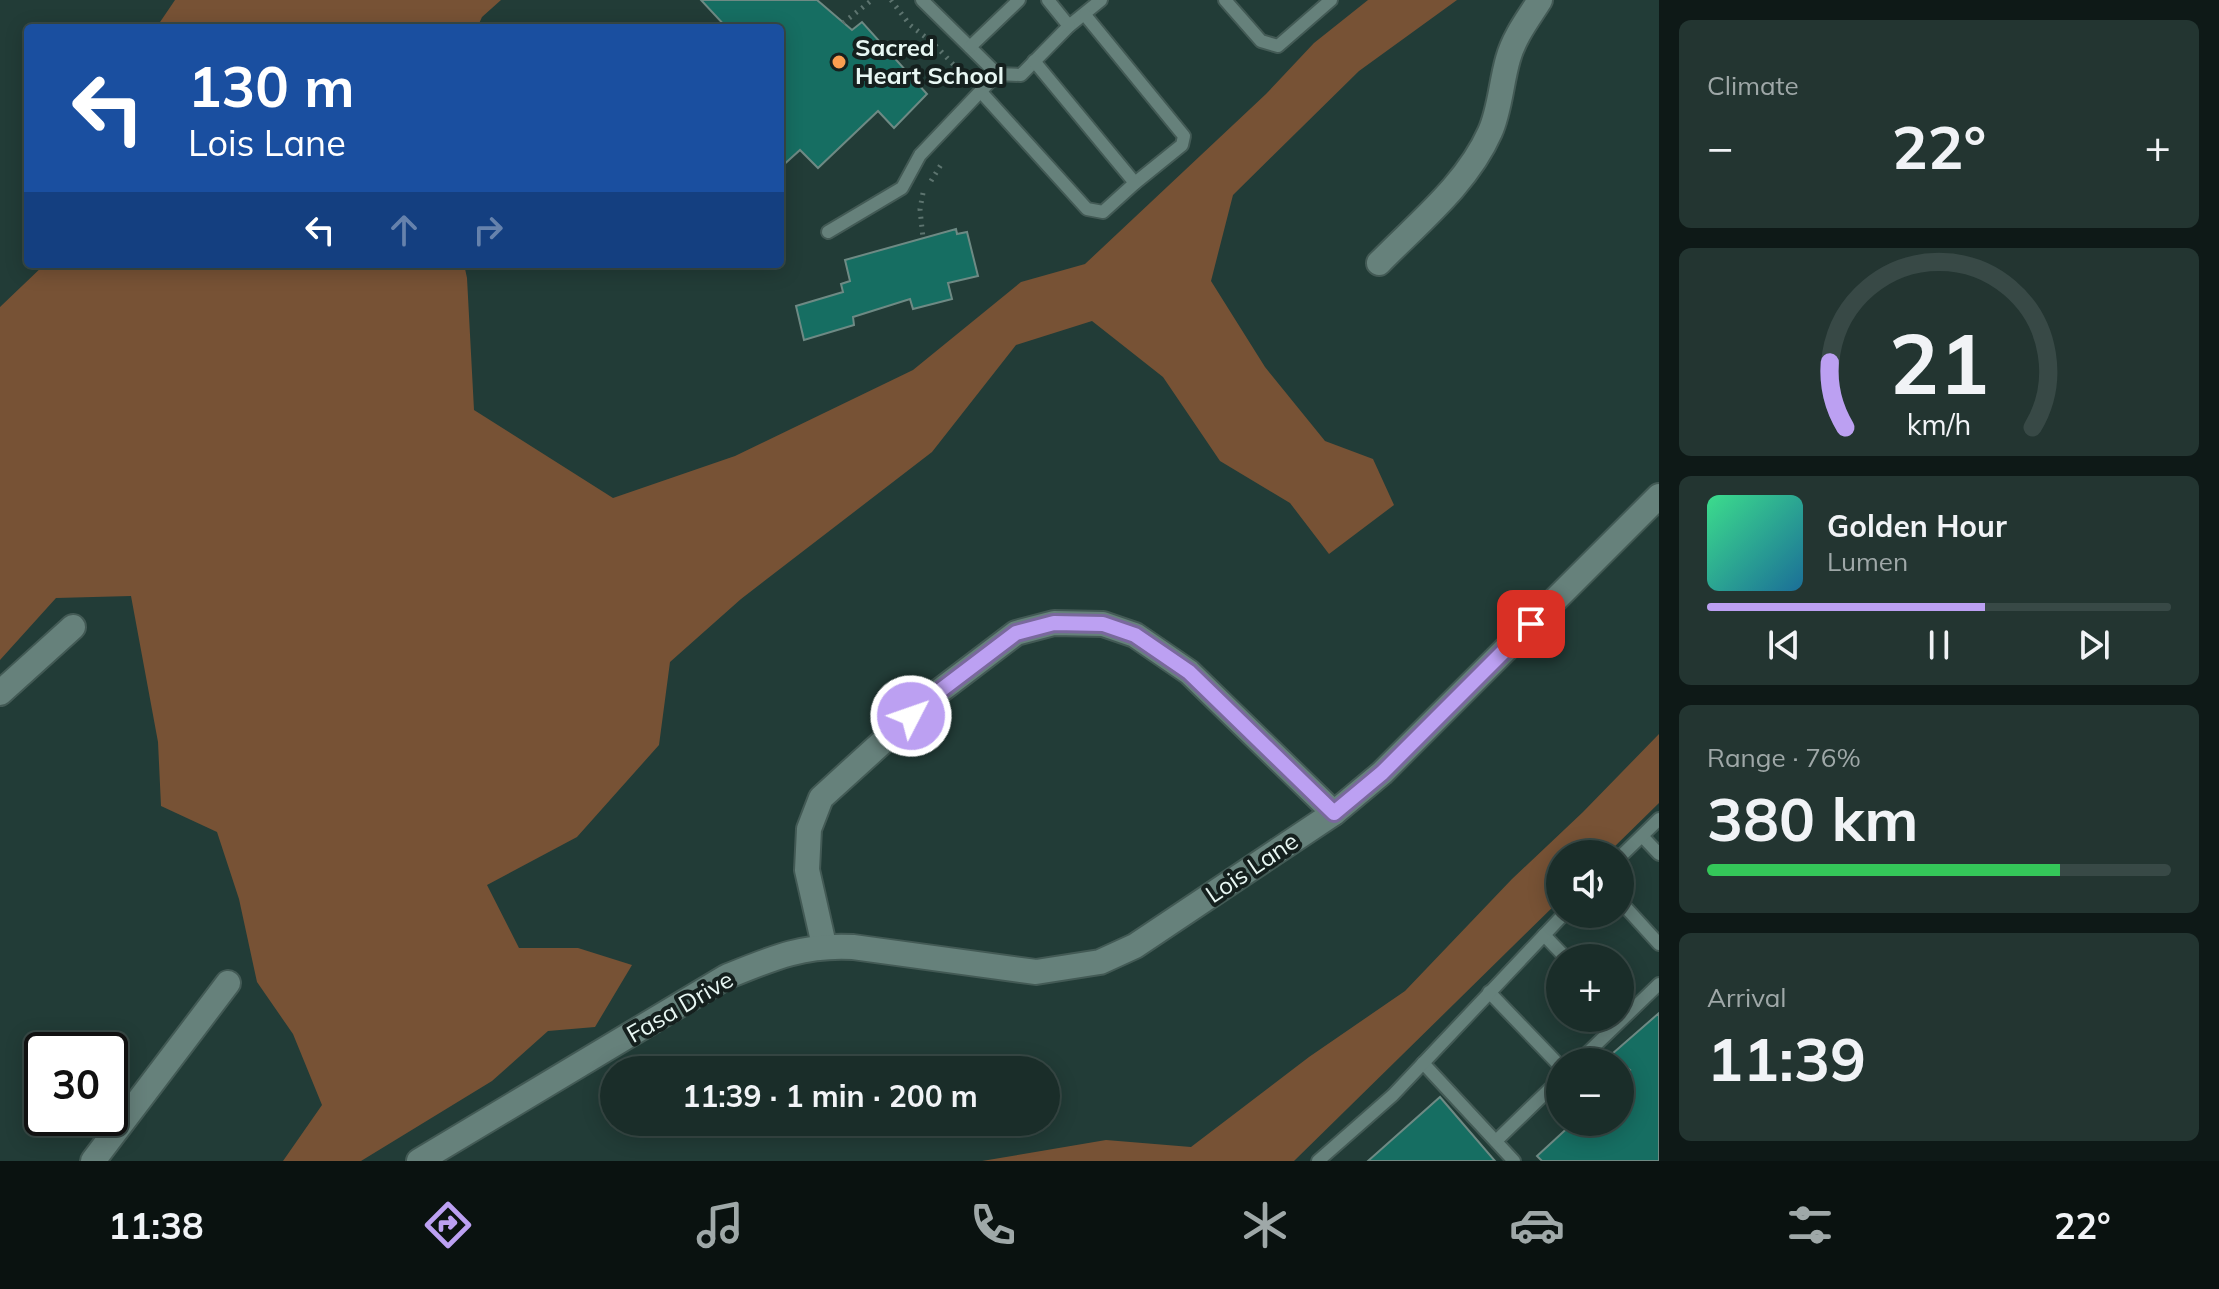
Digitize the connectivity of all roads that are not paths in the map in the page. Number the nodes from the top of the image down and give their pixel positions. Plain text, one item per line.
1 (922, 0) edge
2 (1019, 0) edge
3 (1048, 0) edge
4 (1101, 0) edge
5 (1225, 0) edge
6 (1329, 0) edge
7 (1540, 0) edge
8 (1085, 15) junction
9 (1069, 26) junction
10 (970, 47) junction
11 (1034, 61) junction
12 (997, 74) junction
13 (981, 92) junction
14 (1135, 183) junction
15 (828, 232) dead end
16 (1379, 263) dead end
17 (1659, 496) edge
18 (73, 627) dead end
19 (0, 693) edge
20 (1334, 813) junction
21 (1659, 819) edge
22 (1642, 836) junction
23 (1634, 844) edge
24 (1659, 854) edge
25 (1634, 916) edge
26 (1551, 928) edge
27 (1544, 935) junction
28 (1553, 944) edge
29 (1659, 944) edge
30 (824, 945) junction
31 (228, 983) dead end
32 (1659, 984) edge
33 (1489, 992) junction
34 (1634, 1006) edge
35 (1607, 1032) edge
36 (1591, 1048) edge
37 (1546, 1051) edge
38 (1423, 1063) junction
39 (1546, 1093) edge
40 (1496, 1141) junction
41 (93, 1161) edge
42 (419, 1161) edge
43 (1318, 1161) edge
44 (1514, 1161) edge

1 - 10 lane
2 - 10 lane
3 - 9 lane
4 - 8 lane
5 - 6 lane
7 - 16 street
8 - 9 lane
8 - 14 lane
9 - 11 lane
10 - 12 lane
11 - 12 lane
11 - 14 lane
12 - 13 lane
13 - 14 lane
13 - 15 lane
17 - 20 street, Lois Lane
18 - 19 street
20 - 30 street, Lois Lane
20 - 30 street
21 - 22 lane
22 - 23 lane
22 - 24 lane
25 - 29 lane
26 - 27 lane
27 - 28 lane
27 - 33 lane
30 - 42 street, Fasa Drive
31 - 41 street
32 - 34 lane
33 - 37 lane
33 - 38 lane
35 - 36 lane
38 - 40 lane
38 - 43 lane
39 - 40 lane
40 - 44 lane

